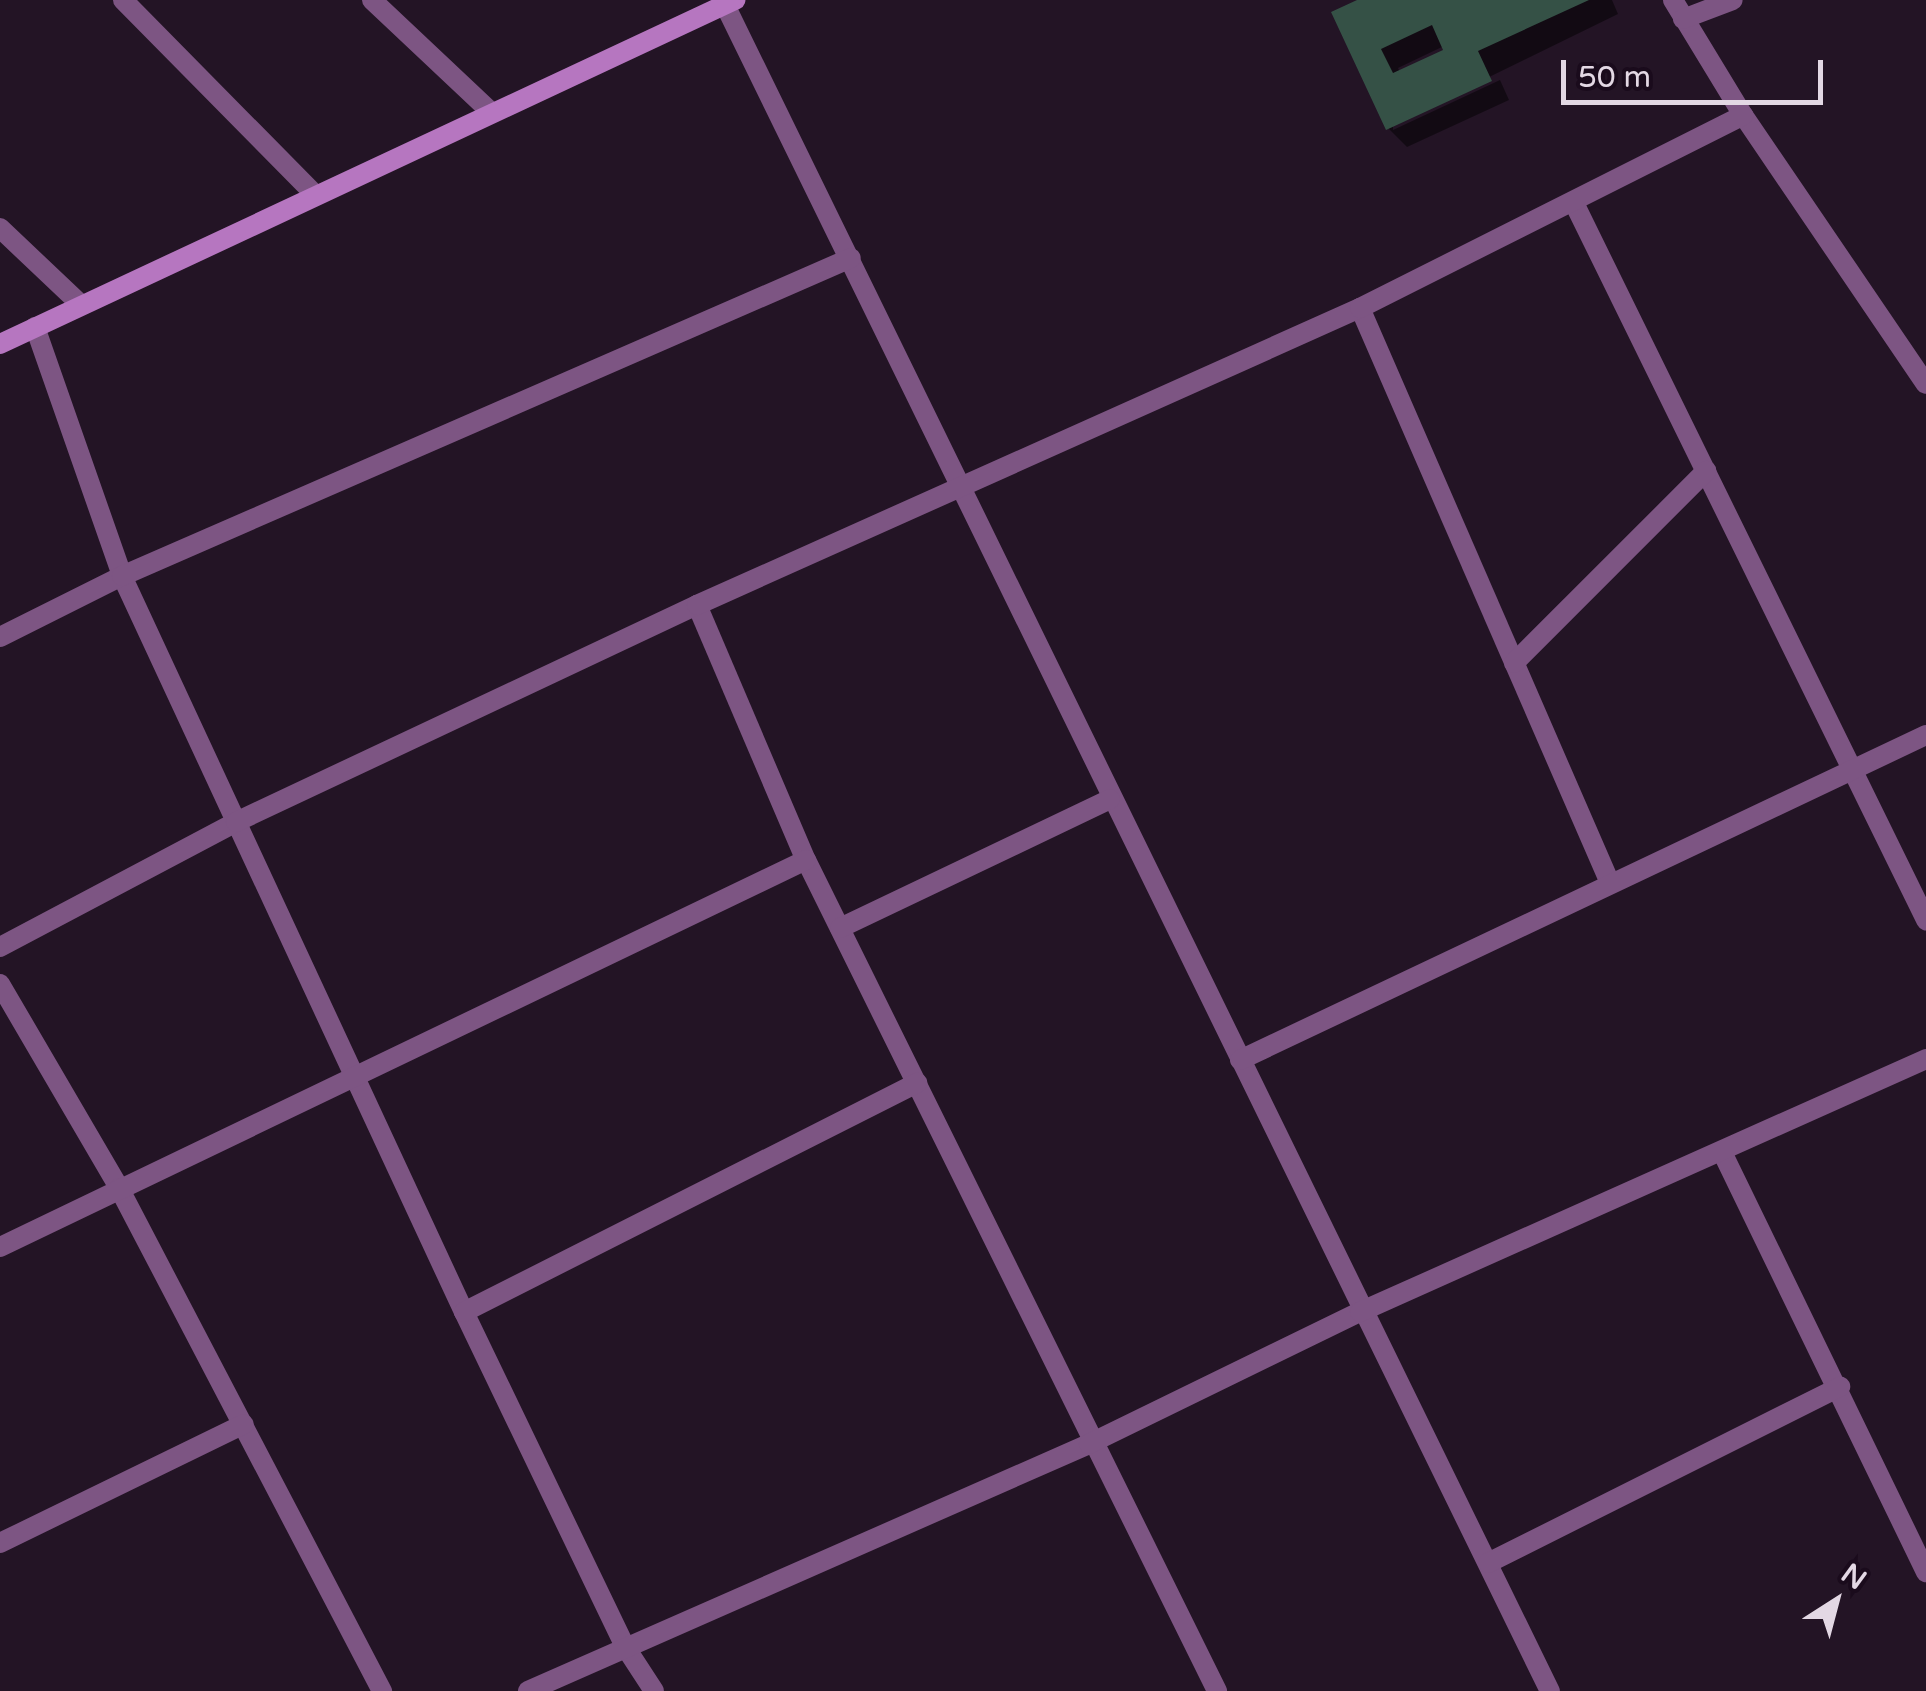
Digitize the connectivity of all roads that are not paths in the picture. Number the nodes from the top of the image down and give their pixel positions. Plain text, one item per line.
1 (123, 0) edge
2 (372, 0) edge
3 (1733, 0) edge
4 (730, 2) edge
5 (1678, 9) edge
6 (491, 112) junction
7 (1743, 116) junction
8 (314, 195) junction
9 (1575, 205) junction
10 (0, 228) edge
11 (851, 258) junction
12 (80, 306) junction
13 (1360, 308) junction
14 (35, 327) junction
15 (0, 344) edge
16 (1926, 384) edge
17 (1706, 472) junction
18 (961, 489) junction
19 (122, 576) junction
20 (697, 605) junction
21 (0, 637) edge
22 (1514, 663) junction
23 (1926, 735) edge
24 (1851, 765) junction
25 (1110, 799) junction
26 (236, 822) junction
27 (806, 860) junction
28 (1610, 883) junction
29 (1926, 920) edge
30 (840, 928) junction
31 (0, 947) edge
32 (0, 984) edge
33 (1926, 1059) edge
34 (1240, 1060) junction
35 (353, 1073) junction
36 (917, 1083) junction
37 (1723, 1154) junction
38 (119, 1188) junction
39 (0, 1247) edge
40 (464, 1312) junction
41 (1360, 1312) junction
42 (1840, 1386) junction
43 (244, 1424) junction
44 (1090, 1444) junction
45 (0, 1543) edge
46 (1488, 1563) junction
47 (1926, 1572) edge
48 (626, 1648) junction
49 (382, 1691) edge
50 (528, 1691) edge
51 (654, 1691) edge
52 (1216, 1691) edge
53 (1550, 1691) edge

1 - 8 street
2 - 6 street
3 - 5 street
4 - 6 street
4 - 11 street
5 - 7 street
6 - 8 street
7 - 9 street
7 - 16 street
8 - 12 street
9 - 13 street
9 - 17 street
10 - 12 street
11 - 18 street
11 - 19 street
12 - 14 street
13 - 18 street
13 - 22 street
14 - 15 street
14 - 19 street
17 - 22 street
17 - 24 street
18 - 20 street
18 - 25 street
19 - 21 street
19 - 26 street
20 - 26 street
20 - 27 street
22 - 28 street
23 - 24 street
24 - 28 street
24 - 29 street
25 - 30 street
25 - 34 street
26 - 31 street
26 - 35 street
27 - 30 street
27 - 35 street
28 - 34 street
30 - 36 street
32 - 38 street
33 - 37 street
34 - 41 street
35 - 38 street
35 - 40 street
36 - 40 street
36 - 44 street
37 - 41 street
37 - 42 street
38 - 39 street
38 - 43 street
40 - 48 street
41 - 44 street
41 - 46 street
42 - 46 street
42 - 47 street
43 - 45 street
43 - 49 street
44 - 48 street
44 - 52 street
46 - 53 street
48 - 50 street
48 - 51 street

